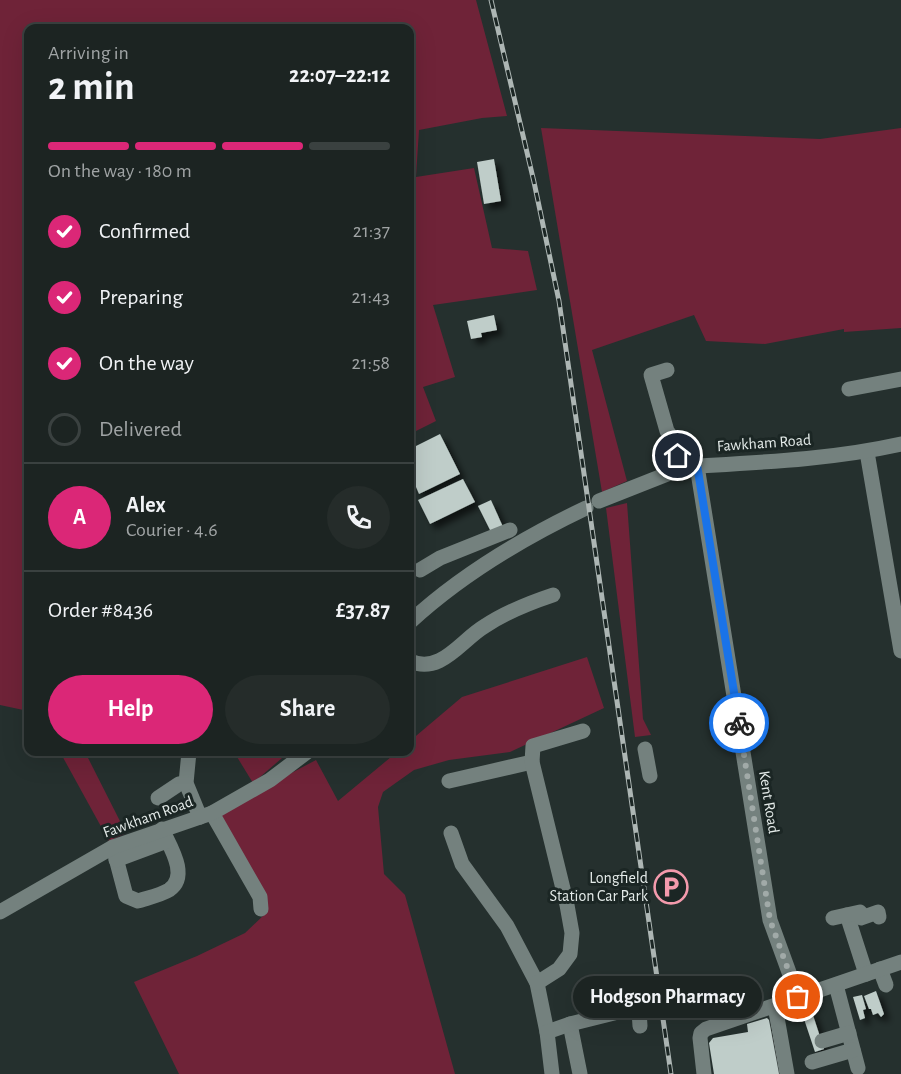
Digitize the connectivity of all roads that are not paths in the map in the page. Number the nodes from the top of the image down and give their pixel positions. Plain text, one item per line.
1 (667, 370) dead end
2 (901, 379) edge
3 (849, 389) dead end
4 (901, 444) edge
5 (867, 452) junction
6 (697, 465) junction
7 (680, 469) junction
8 (510, 530) dead end
9 (420, 570) dead end
10 (553, 596) dead end
11 (414, 618) edge
12 (901, 651) edge
13 (414, 663) edge
14 (583, 731) dead end
15 (645, 748) dead end
16 (189, 756) edge
17 (302, 756) edge
18 (532, 762) junction
19 (650, 776) dead end
20 (449, 781) dead end
21 (186, 783) junction
22 (158, 798) dead end
23 (206, 814) junction
24 (451, 833) dead end
25 (164, 835) junction
26 (115, 854) junction
27 (261, 909) dead end
28 (0, 912) edge
29 (879, 917) dead end
30 (901, 962) edge
31 (873, 972) junction
32 (537, 983) junction
33 (836, 985) junction
34 (886, 985) dead end
35 (798, 997) junction
36 (775, 1006) junction
37 (570, 1024) junction
38 (640, 1026) dead end
39 (547, 1032) junction
40 (822, 1041) dead end
41 (854, 1042) junction
42 (812, 1062) dead end
43 (858, 1068) dead end
44 (552, 1074) edge
45 (580, 1074) edge
46 (704, 1074) edge
47 (787, 1074) edge

1 - 7 street
2 - 3 street
4 - 5 street, Fawkham Road
5 - 6 street, Fawkham Road
5 - 12 street
6 - 7 street, Fawkham Road
6 - 35 street, Kent Road
7 - 11 street, Fawkham Road
8 - 9 street
10 - 13 street
14 - 18 street
15 - 19 street
16 - 21 street
17 - 23 street, Fawkham Road
18 - 20 street
18 - 32 street
21 - 22 street
21 - 23 street
23 - 25 street, Fawkham Road
23 - 27 street
24 - 32 street
25 - 26 street, Fawkham Road
25 - 26 street
26 - 28 street, Fawkham Road
29 - 31 street
30 - 31 street
31 - 33 street
31 - 34 street
32 - 39 street
33 - 35 street
33 - 41 street
35 - 36 street
36 - 46 street
36 - 47 street
37 - 38 street
37 - 39 street
37 - 45 street
39 - 44 street
40 - 41 street
41 - 42 street
41 - 43 street

